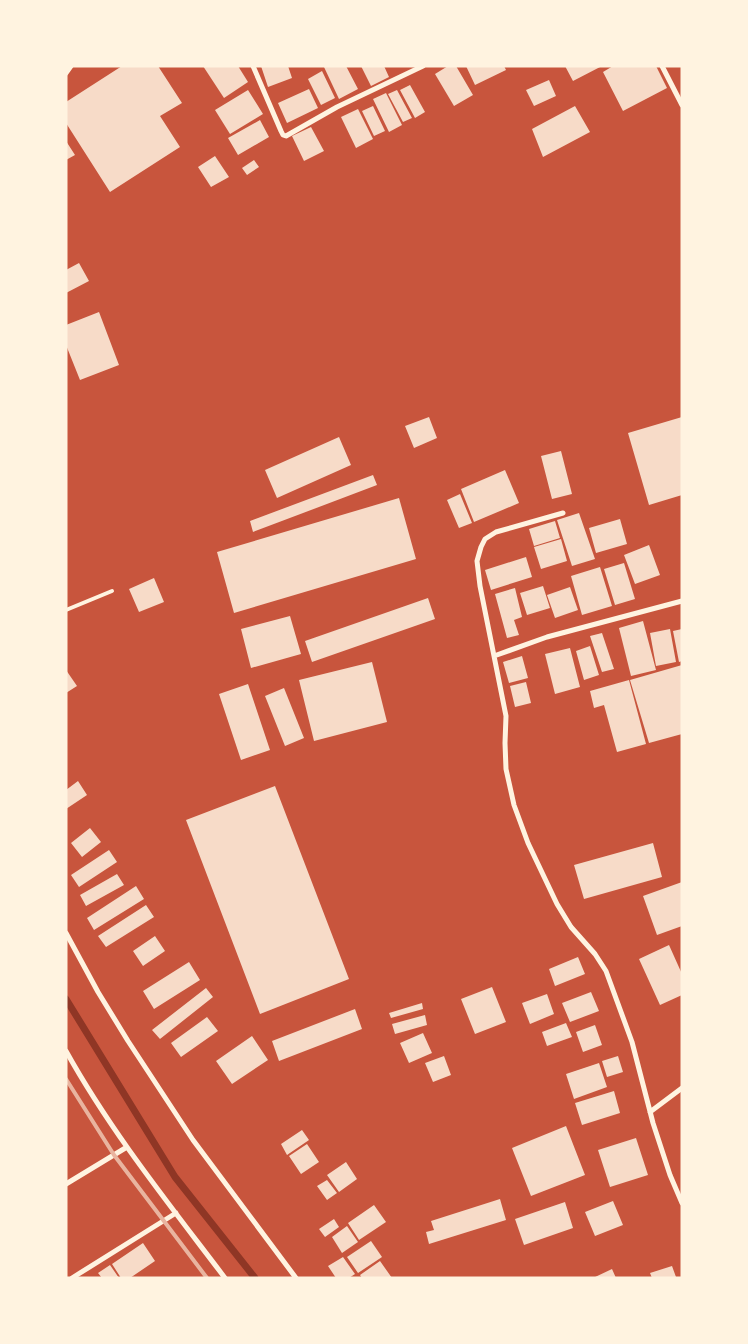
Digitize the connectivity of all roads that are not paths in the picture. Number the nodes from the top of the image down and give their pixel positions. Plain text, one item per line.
1 (71, 66) edge
2 (253, 66) edge
3 (423, 66) edge
4 (662, 66) edge
5 (66, 72) edge
6 (682, 105) edge
7 (563, 513) dead end
8 (112, 591) dead end
9 (682, 601) edge
10 (66, 610) edge
11 (494, 656) junction
12 (66, 933) edge
13 (66, 1051) edge
14 (682, 1088) edge
15 (650, 1112) junction
16 (127, 1147) junction
17 (66, 1184) edge
18 (682, 1203) edge
19 (176, 1213) junction
20 (72, 1278) edge
21 (225, 1278) edge
22 (296, 1278) edge

1 - 5 street
2 - 3 street
4 - 6 street
7 - 11 street
8 - 10 lane
9 - 11 street
11 - 15 street
12 - 22 street
13 - 16 street
14 - 15 street
15 - 18 street
16 - 17 street
16 - 19 street
19 - 20 street
19 - 21 street

